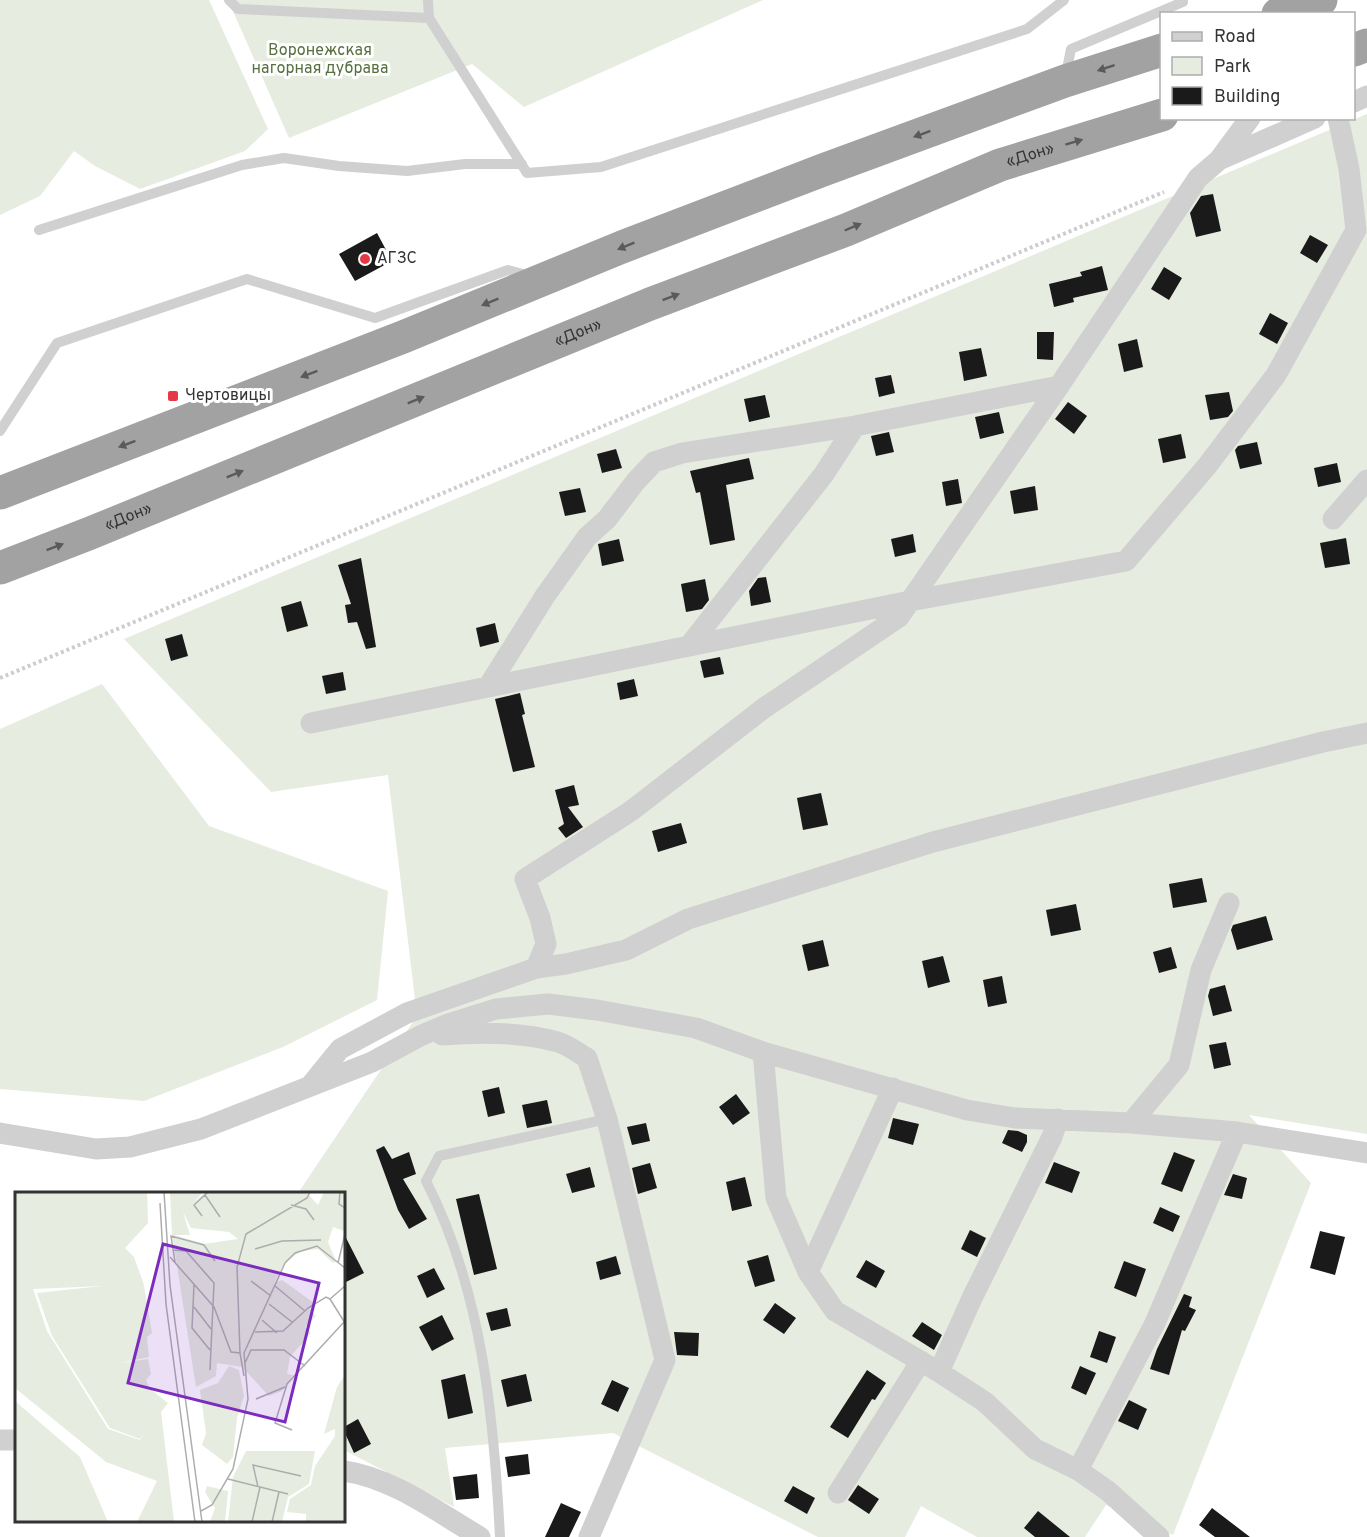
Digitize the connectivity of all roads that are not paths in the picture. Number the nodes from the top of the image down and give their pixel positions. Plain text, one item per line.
1 (229, 0) edge
2 (428, 0) edge
3 (1064, 0) edge
4 (1183, 0) edge
5 (1321, 0) edge
6 (1284, 12) edge
7 (429, 18) junction
8 (1160, 50) edge
9 (1065, 81) junction
10 (1160, 115) edge
11 (1249, 120) edge
12 (1310, 120) edge
13 (1338, 120) edge
14 (1219, 160) junction
15 (522, 164) junction
16 (39, 230) dead end
17 (544, 280) junction
18 (1059, 386) junction
19 (855, 426) junction
20 (0, 431) edge
21 (1367, 480) edge
22 (0, 493) edge
23 (1333, 519) dead end
24 (0, 568) edge
25 (910, 601) junction
26 (689, 646) junction
27 (488, 687) junction
28 (311, 723) dead end
29 (1367, 733) edge
30 (1229, 903) dead end
31 (536, 968) junction
32 (420, 1036) junction
33 (763, 1052) junction
34 (310, 1086) junction
35 (893, 1089) junction
36 (607, 1119) junction
37 (1058, 1119) junction
38 (1131, 1123) junction
39 (1237, 1132) junction
40 (0, 1133) edge
41 (1367, 1153) edge
42 (808, 1272) junction
43 (930, 1366) junction
44 (1078, 1470) junction
45 (345, 1471) edge
46 (838, 1493) dead end
47 (480, 1537) edge
48 (500, 1537) edge
49 (589, 1537) edge
50 (1159, 1537) edge

1 - 7 lane
2 - 7 lane
3 - 15 lane
4 - 9 lane
5 - 6 highway
7 - 15 lane
8 -> 9 highway
9 -> 17 highway
24 -> 10 highway, «Дон»
11 - 14 street
12 - 14 street
13 - 25 street
14 - 18 street
15 - 16 lane
17 - 20 lane
17 -> 22 highway
18 - 19 street
18 - 25 street
19 - 26 street
19 - 27 street
21 - 23 street
25 - 26 street
25 - 31 street
26 - 27 street
27 - 28 street
29 - 31 street
30 - 38 street
31 - 34 street
32 - 33 street
32 - 34 street
32 - 36 street
33 - 35 street
33 - 42 street
34 - 40 street
35 - 37 street
35 - 42 street
36 - 48 lane
36 - 49 street
37 - 38 street
37 - 43 street
38 - 39 street
39 - 41 street
39 - 44 street
42 - 43 street
43 - 44 street
43 - 46 street
44 - 50 street
45 - 47 street

